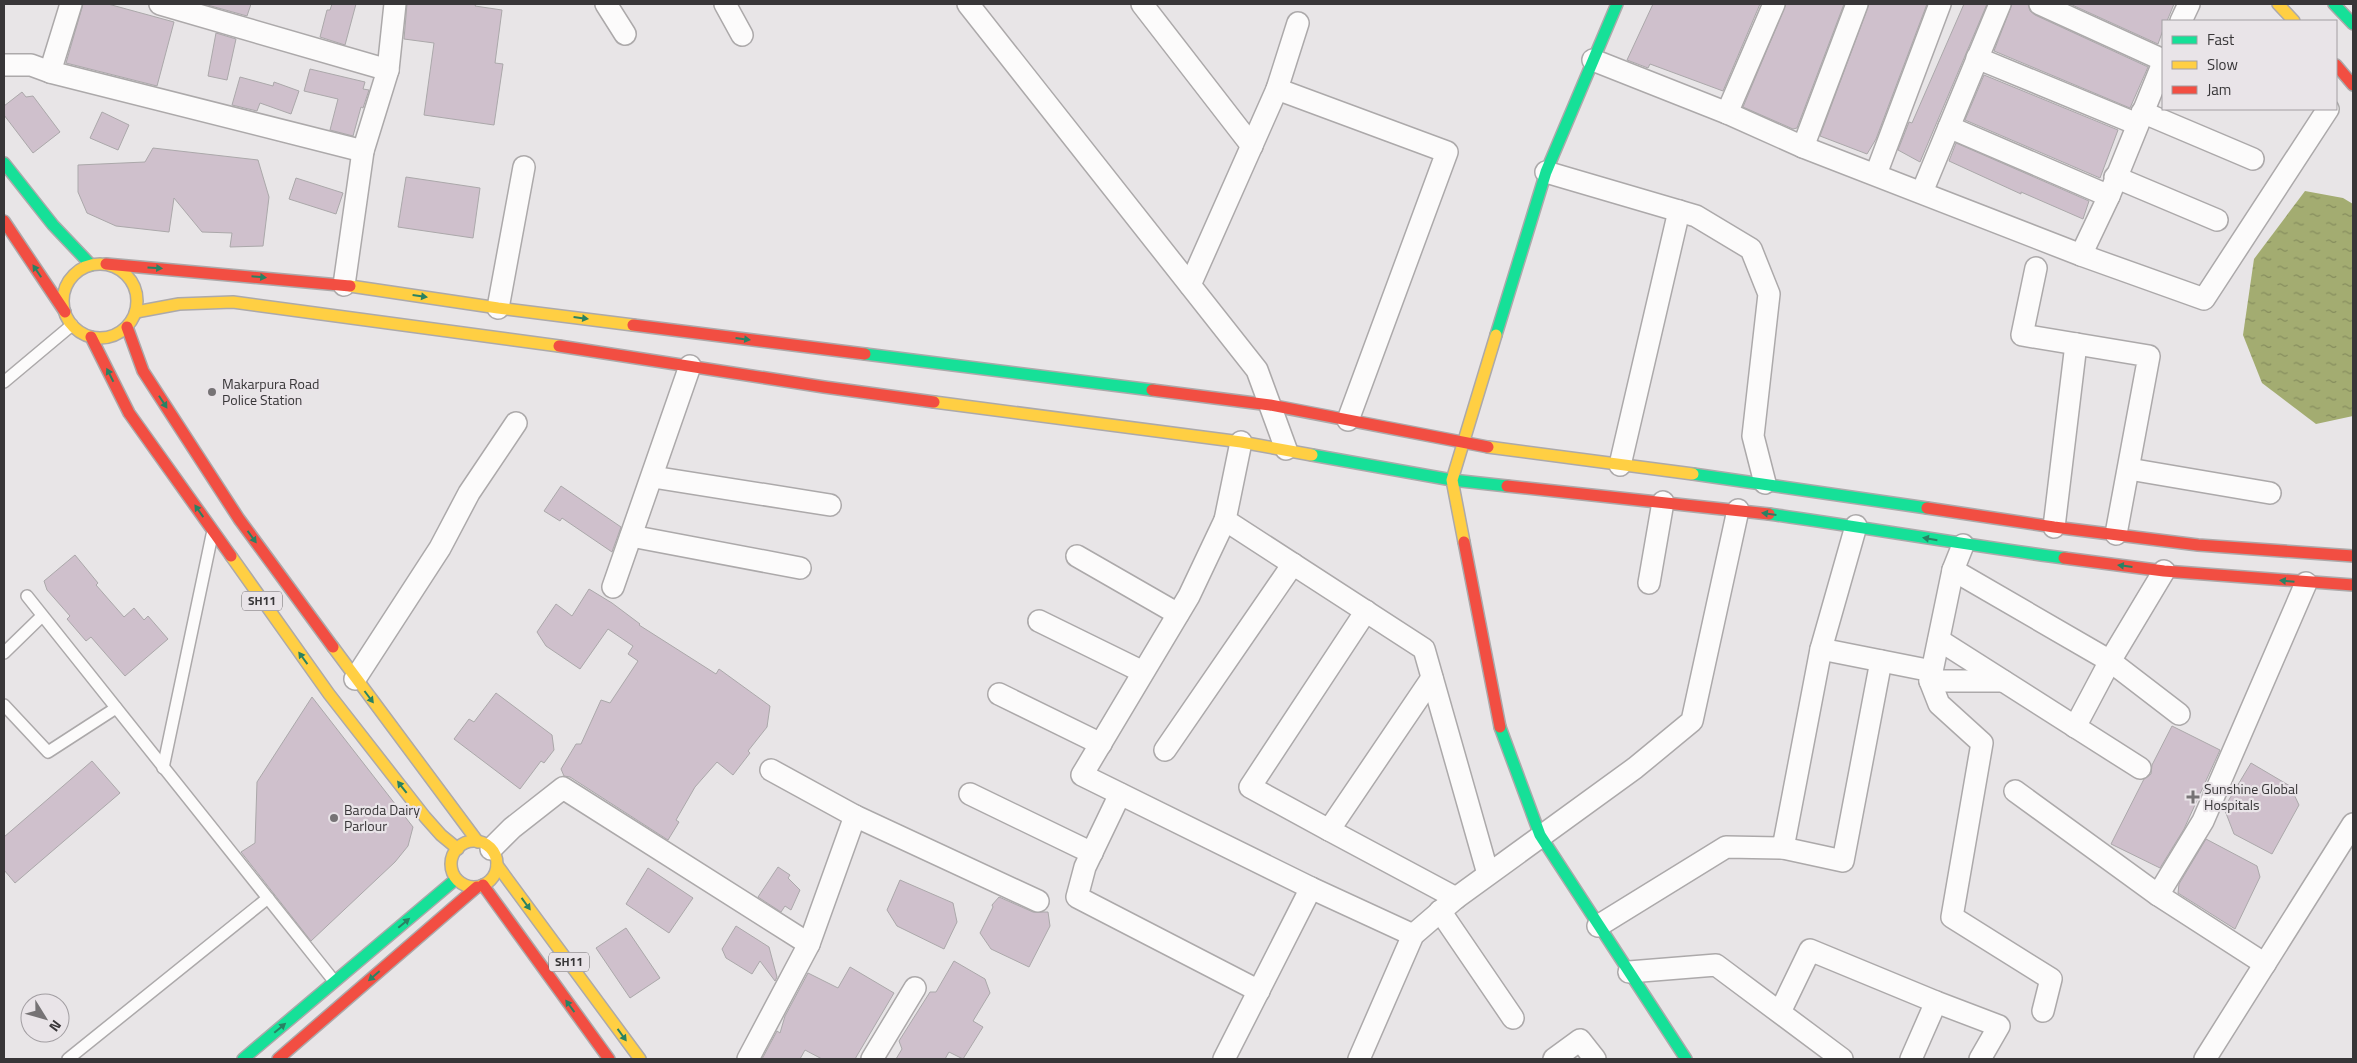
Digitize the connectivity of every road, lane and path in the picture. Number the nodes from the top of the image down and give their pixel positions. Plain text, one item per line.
1 (71, 4) edge
2 (160, 4) edge
3 (395, 4) edge
4 (606, 4) edge
5 (725, 4) edge
6 (968, 4) edge
7 (1142, 4) edge
8 (1617, 4) edge
9 (1774, 4) edge
10 (1857, 4) edge
11 (1940, 4) edge
12 (2000, 4) edge
13 (2040, 4) edge
14 (2189, 4) edge
15 (2278, 4) edge
16 (2334, 4) edge
17 (2181, 20) edge
18 (2293, 20) edge
19 (1298, 23) dead end
20 (2353, 24) edge
21 (625, 34) dead end
22 (742, 35) dead end
23 (1977, 58) junction
24 (1593, 60) junction
25 (2162, 61) edge
26 (2162, 63) edge
27 (4, 66) edge
28 (388, 70) junction
29 (50, 72) junction
30 (2346, 76) edge
31 (1277, 90) junction
32 (2337, 94) edge
33 (2327, 110) edge
34 (1727, 113) junction
35 (2140, 118) junction
36 (1949, 127) junction
37 (1252, 146) junction
38 (1803, 147) junction
39 (364, 151) junction
40 (2253, 159) dead end
41 (4, 163) edge
42 (524, 167) dead end
43 (1546, 172) junction
44 (1876, 174) junction
45 (2112, 187) junction
46 (1922, 192) junction
47 (1679, 211) junction
48 (2217, 220) dead end
49 (4, 221) edge
50 (2081, 255) junction
51 (106, 264) junction
52 (91, 265) junction
53 (2036, 268) dead end
54 (344, 285) junction
55 (1190, 285) junction
56 (498, 308) junction
57 (65, 312) junction
58 (136, 312) junction
59 (72, 325) junction
60 (127, 327) junction
61 (91, 337) junction
62 (2076, 344) junction
63 (690, 366) junction
64 (4, 382) edge
65 (1270, 405) junction
66 (1348, 420) junction
67 (516, 423) dead end
68 (1241, 442) junction
69 (1463, 443) junction
70 (1286, 449) junction
71 (1620, 466) junction
72 (2129, 469) junction
73 (653, 477) junction
74 (1452, 480) junction
75 (1764, 483) junction
76 (2270, 493) dead end
77 (1663, 502) junction
78 (830, 505) dead end
79 (1738, 510) junction
80 (1225, 520) junction
81 (1856, 526) junction
82 (2054, 527) junction
83 (213, 531) junction
84 (2116, 534) junction
85 (631, 536) junction
86 (1963, 545) junction
87 (1077, 556) dead end
88 (2353, 556) edge
89 (1294, 564) junction
90 (800, 568) dead end
91 (1953, 570) junction
92 (2164, 571) junction
93 (1649, 583) dead end
94 (2306, 583) junction
95 (2353, 585) edge
96 (613, 587) dead end
97 (27, 596) dead end
98 (1366, 611) junction
99 (1178, 614) junction
100 (42, 616) junction
101 (1039, 621) dead end
102 (1939, 640) junction
103 (1821, 649) junction
104 (4, 653) edge
105 (1881, 661) junction
106 (2110, 662) junction
107 (1143, 672) junction
108 (1931, 676) junction
109 (1432, 678) junction
110 (355, 679) junction
111 (2003, 681) junction
112 (999, 694) dead end
113 (4, 705) edge
114 (116, 708) junction
115 (2179, 714) dead end
116 (2075, 727) junction
117 (1101, 744) junction
118 (1166, 750) dead end
119 (163, 768) junction
120 (2140, 768) dead end
121 (771, 770) dead end
122 (2015, 791) dead end
123 (970, 794) dead end
124 (1120, 794) junction
125 (855, 816) junction
126 (2353, 825) edge
127 (1329, 830) junction
128 (1540, 835) junction
129 (1783, 848) junction
130 (458, 849) junction
131 (489, 852) junction
132 (1092, 853) junction
133 (1488, 874) junction
134 (456, 879) junction
135 (480, 886) junction
136 (1311, 888) junction
137 (2158, 894) junction
138 (268, 898) junction
139 (1038, 901) dead end
140 (1448, 904) junction
141 (1598, 926) junction
142 (1412, 935) junction
143 (809, 944) junction
144 (2266, 964) junction
145 (1629, 972) junction
146 (334, 981) junction
147 (915, 988) dead end
148 (1259, 991) junction
149 (1936, 1002) junction
150 (2044, 1011) dead end
151 (1780, 1012) junction
152 (1513, 1018) dead end
153 (2212, 1056) edge
154 (1983, 1058) edge
155 (68, 1059) edge
156 (243, 1059) edge
157 (278, 1059) edge
158 (609, 1059) edge
159 (640, 1059) edge
160 (748, 1059) edge
161 (872, 1059) edge
162 (1224, 1059) edge
163 (1359, 1059) edge
164 (1554, 1059) edge
165 (1595, 1059) edge
166 (1686, 1059) edge
167 (1842, 1059) edge
168 (1911, 1059) edge

1 - 29 street
2 - 28 street
3 - 28 street
4 - 21 street
5 - 22 street
6 - 55 street
7 - 37 street
8 - 24 main road
9 - 34 street
10 - 38 street
11 - 44 street
12 - 23 street
13 - 25 street
14 - 17 street
15 - 18 main road
16 - 20 main road
19 - 31 street
23 - 35 street
23 - 36 street
24 - 34 street
24 - 43 main road
26 - 35 street
27 - 29 street
28 - 39 street
29 - 39 street
30 - 32 street
31 - 37 street
31 - 66 street
33 - 50 street
34 - 38 street
35 - 40 street
35 - 45 street
36 - 45 street
36 - 46 street
37 - 55 street
38 - 44 street
39 - 54 street
41 - 52 main road
42 - 56 street
43 - 47 street
43 - 69 main road
44 - 46 street
45 - 48 street
45 - 50 street
46 - 50 street
47 - 71 street
47 - 75 street
57 -> 49 main road
51 - 52 main road
51 -> 54 main road
51 - 58 main road
52 - 57 main road
53 - 62 street
54 -> 56 main road
55 - 65 street
56 -> 65 main road
57 - 59 main road
58 - 60 main road
58 - 63 main road
59 - 61 main road
59 - 64 lane
60 - 61 main road
60 -> 110 main road
83 -> 61 main road, SH11
62 - 72 street
62 - 82 street
63 - 68 main road
63 - 73 street
65 - 66 main road
65 - 70 street
66 - 69 main road
67 - 110 street
68 - 70 main road
68 - 80 street
69 - 71 main road
69 - 74 main road
70 - 74 main road
71 - 75 main road
72 - 76 street
72 - 84 street
73 - 78 street
73 - 85 street
74 - 77 main road
74 - 128 main road
75 - 82 main road
77 - 79 main road
77 - 93 street
81 -> 79 main road
79 - 128 street
80 - 89 street
80 - 99 street
86 -> 81 main road
81 - 103 street
82 - 84 main road
83 - 119 lane
130 -> 83 main road, SH11
84 - 88 main road
85 - 90 street
85 - 96 street
86 - 91 street
92 -> 86 main road
87 - 99 street
89 - 98 street
89 - 118 street
91 - 102 street
91 - 106 street
94 -> 92 main road
92 - 106 street
94 - 95 main road
94 - 137 street
97 - 100 lane
98 - 109 street
98 - 127 street
99 - 107 street
100 - 104 lane
100 - 114 lane
101 - 107 street
102 - 108 street
102 - 111 street
103 - 105 street
103 - 129 street
105 - 108 street
105 - 129 street
106 - 115 street
106 - 116 street
107 - 117 street
108 - 111 street
108 - 150 street
109 - 127 street
109 - 133 street
110 -> 131 main road
111 - 116 street
112 - 117 street
113 - 114 lane
114 - 119 lane
116 - 120 street
117 - 124 street
119 - 138 lane
121 - 125 street
122 - 137 street
123 - 132 street
124 - 132 street
124 - 136 street
125 - 139 street
125 - 143 street
126 - 144 street
127 - 140 street
128 - 133 street
128 - 141 main road
129 - 141 street
130 - 131 main road
130 - 134 main road
131 - 135 main road
131 - 143 street
131 -> 159 main road, SH11
132 - 148 street
133 - 140 street
134 - 135 main road
146 -> 134 main road
135 -> 157 main road
158 -> 135 main road, SH11
136 - 142 street
136 - 148 street
137 - 144 street
138 - 146 lane
138 - 155 lane
140 - 142 street
140 - 152 street
141 - 145 main road
142 - 163 street
143 - 160 street
144 - 153 street
145 - 151 street
145 - 166 main road
156 -> 146 main road
147 - 161 street
148 - 162 street
149 - 151 street
149 - 154 street
149 - 168 street
151 - 167 street
164 - 165 street

